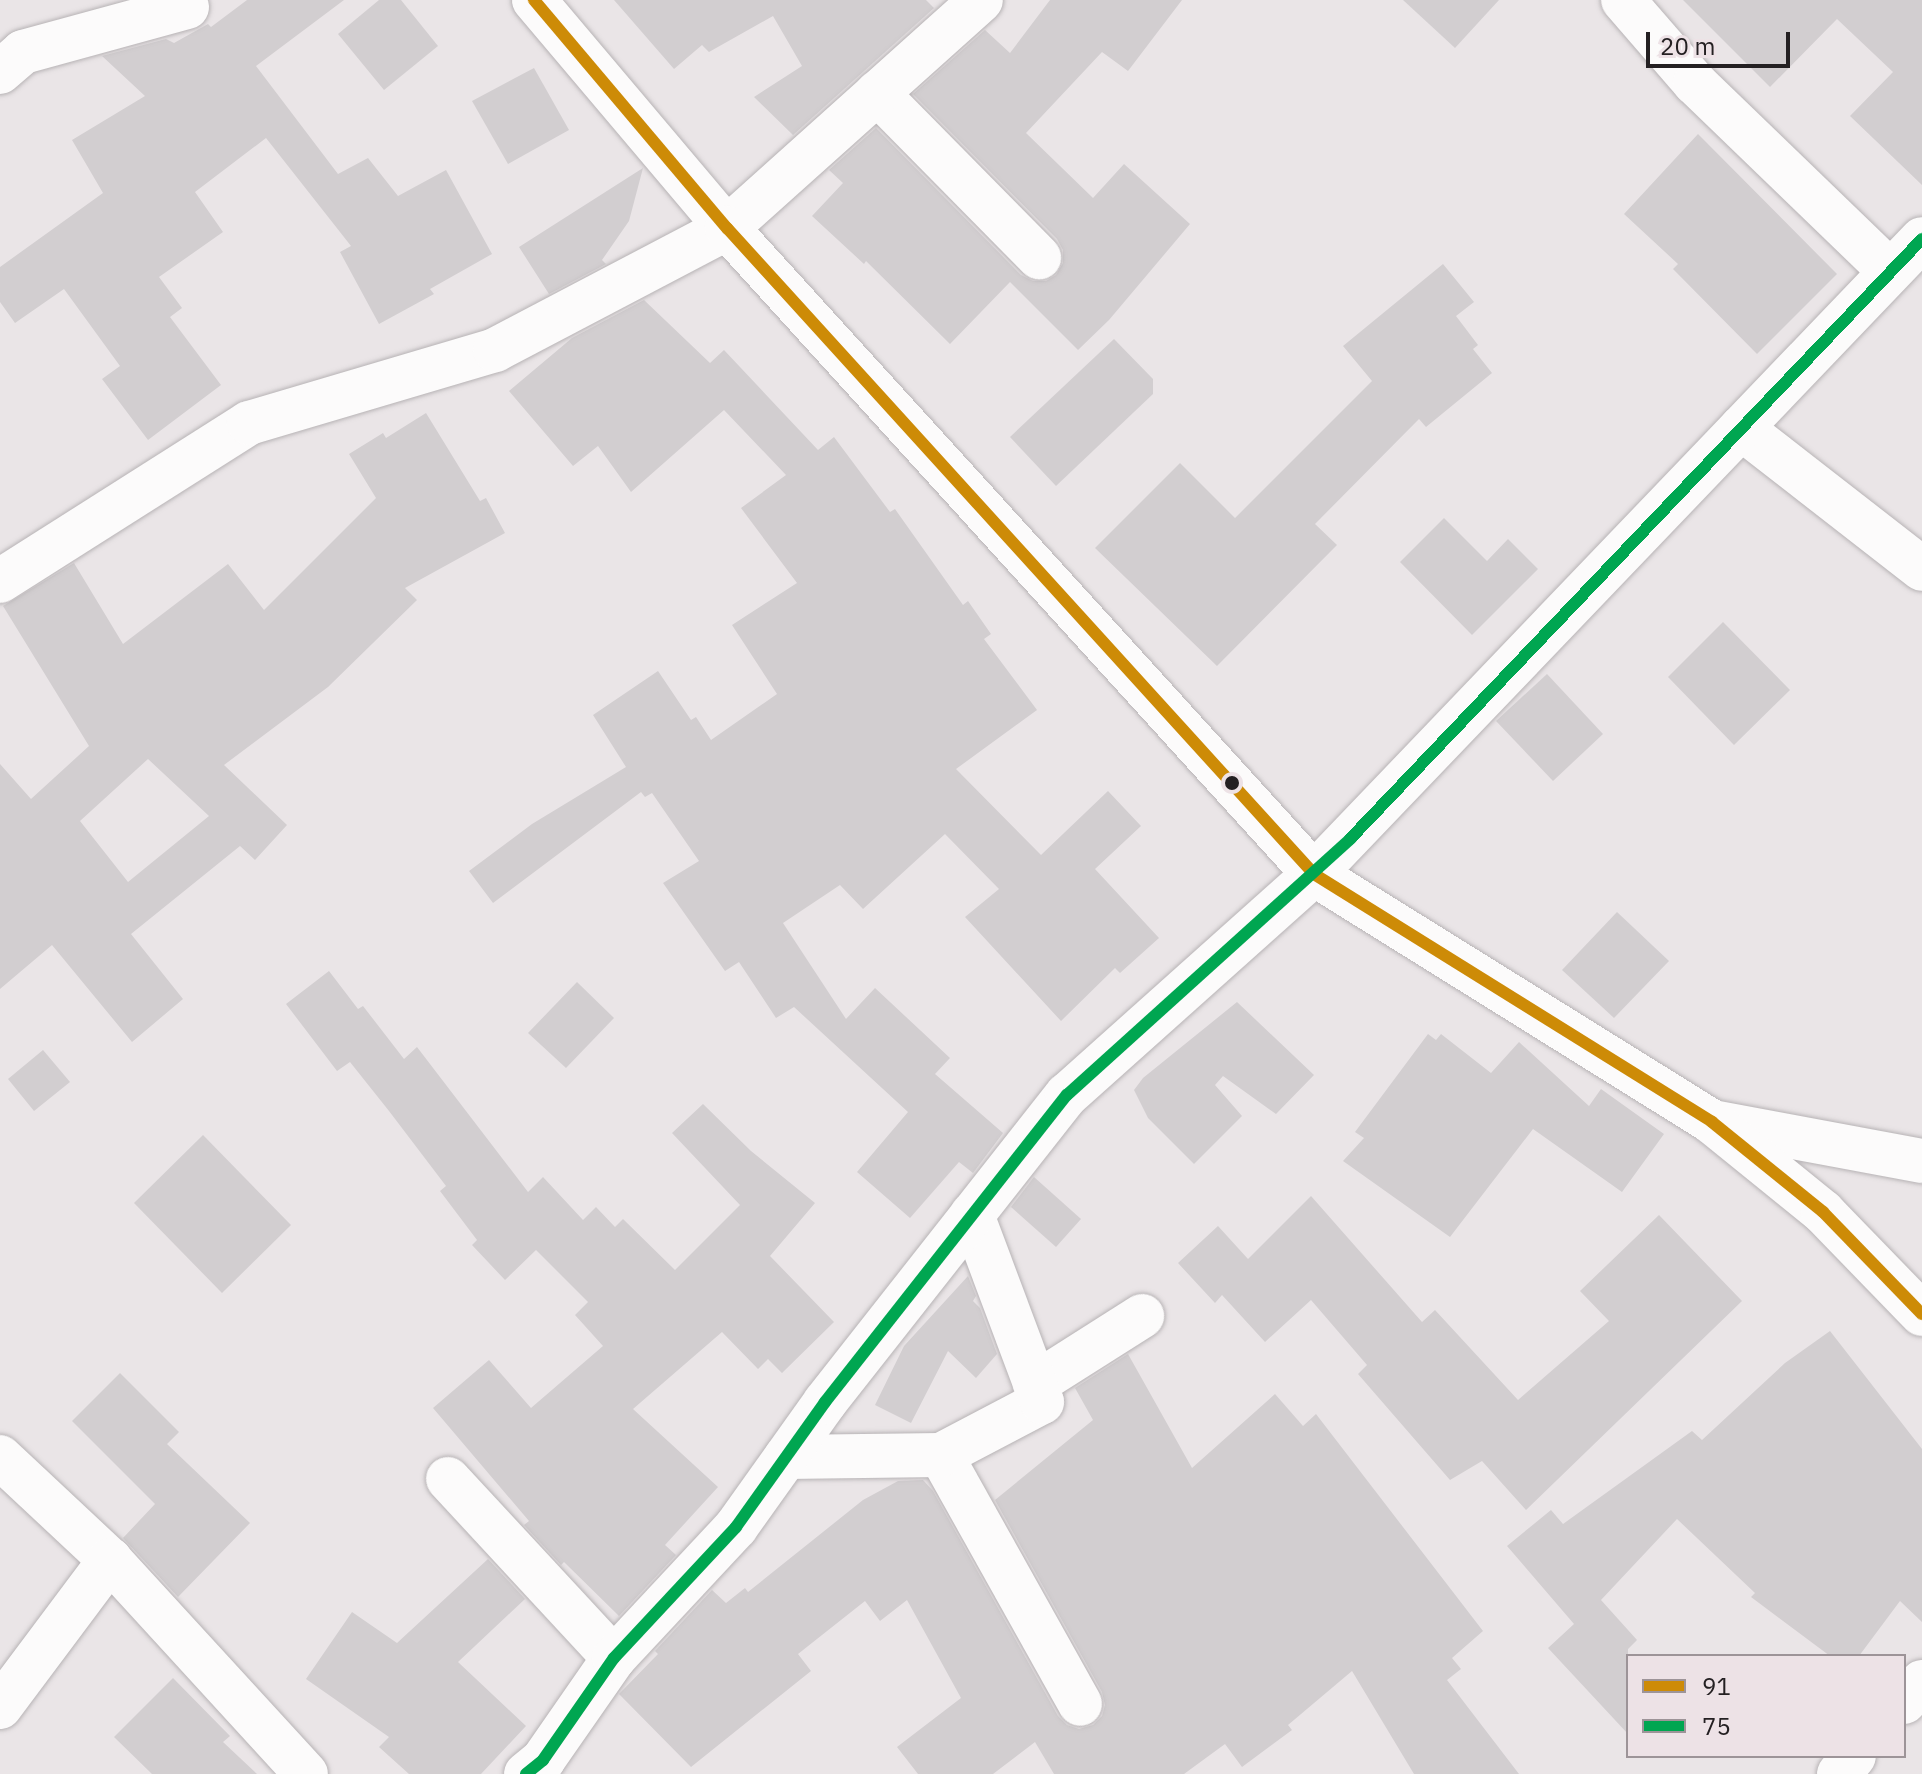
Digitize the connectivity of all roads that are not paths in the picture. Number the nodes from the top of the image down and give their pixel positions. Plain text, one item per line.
1 (534, 0) edge
2 (981, 0) edge
3 (1623, 0) edge
4 (188, 2) edge
5 (0, 72) edge
6 (877, 93) junction
7 (727, 228) junction
8 (1922, 239) edge
9 (1039, 257) dead end
10 (1890, 271) junction
11 (1741, 428) junction
12 (1922, 569) edge
13 (0, 581) edge
14 (1314, 874) junction
15 (1712, 1122) junction
16 (1922, 1161) edge
17 (972, 1215) junction
18 (1922, 1314) edge
19 (1142, 1316) dead end
20 (1035, 1384) junction
21 (941, 1455) junction
22 (0, 1457) edge
23 (786, 1457) junction
24 (448, 1479) dead end
25 (110, 1560) junction
26 (614, 1658) junction
27 (1922, 1682) edge
28 (1906, 1700) edge
29 (1080, 1704) dead end
30 (0, 1707) edge
31 (1852, 1758) edge
32 (542, 1769) edge
33 (306, 1774) edge
34 (1839, 1774) edge

1 - 7 street
2 - 6 street
3 - 10 street
4 - 5 street
6 - 7 street
6 - 9 street
7 - 13 street
7 - 14 street
8 - 10 street
10 - 11 street
11 - 12 street
11 - 14 street
14 - 15 street
14 - 17 street
15 - 16 street
15 - 18 street
17 - 20 street
17 - 23 street
19 - 20 street
20 - 21 street
21 - 23 street
21 - 29 street
22 - 25 street
23 - 26 street
24 - 26 street
25 - 30 street
25 - 33 street
26 - 32 street
27 - 28 street
31 - 34 street

